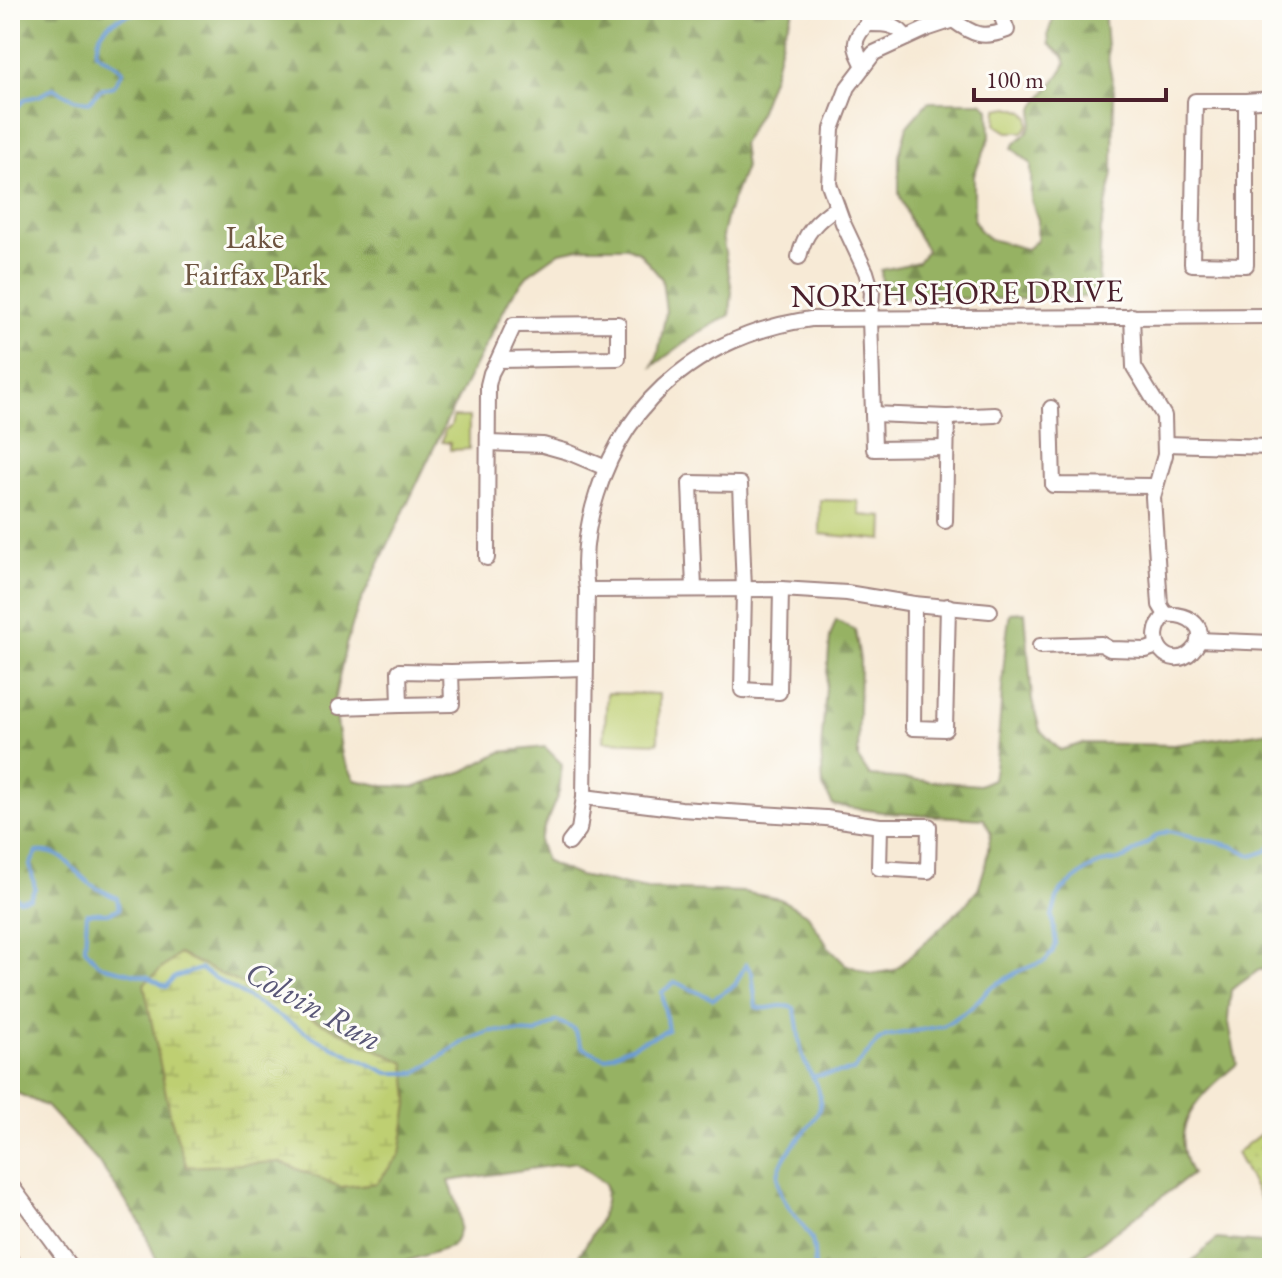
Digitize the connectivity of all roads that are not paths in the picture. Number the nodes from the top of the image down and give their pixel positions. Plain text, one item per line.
1 (999, 10) edge
2 (953, 15) edge
3 (906, 38) junction
4 (864, 66) junction
5 (1272, 99) edge
6 (1246, 101) junction
7 (837, 207) junction
8 (799, 257) dead end
9 (1132, 316) junction
10 (1272, 316) edge
11 (870, 318) junction
12 (498, 360) junction
13 (1051, 408) dead end
14 (873, 414) junction
15 (995, 415) dead end
16 (947, 417) junction
17 (488, 443) junction
18 (1165, 444) junction
19 (1272, 447) edge
20 (946, 448) junction
21 (606, 468) junction
22 (1155, 486) junction
23 (945, 521) dead end
24 (487, 558) dead end
25 (694, 589) junction
26 (781, 589) junction
27 (587, 590) junction
28 (744, 590) junction
29 (914, 604) junction
30 (948, 606) junction
31 (990, 611) dead end
32 (1166, 615) junction
33 (1198, 640) junction
34 (1272, 643) edge
35 (1040, 646) dead end
36 (1157, 646) junction
37 (585, 668) junction
38 (451, 672) junction
39 (400, 705) junction
40 (339, 707) dead end
41 (584, 797) junction
42 (880, 826) junction
43 (569, 843) dead end
44 (10, 1184) edge
45 (10, 1259) edge
46 (17, 1268) edge
47 (72, 1268) edge

1 - 2 street
2 - 3 street
3 - 4 street
3 - 4 street
4 - 7 street
5 - 6 street
6 - 6 street
7 - 8 street
7 - 11 street
9 - 10 street, NORTH SHORE DRIVE
9 - 11 street, NORTH SHORE DRIVE
9 - 18 street
11 - 14 street
11 - 21 street, NORTH SHORE DRIVE
12 - 12 street
12 - 17 street
13 - 22 street
14 - 16 street
14 - 20 street
15 - 16 street
16 - 20 street
17 - 21 street
17 - 24 street
18 - 19 street
18 - 22 street
20 - 23 street
21 - 27 street, NORTH SHORE DRIVE
22 - 32 street
25 - 27 street
25 - 28 street
25 - 28 street
26 - 28 street
26 - 28 street
26 - 29 street
27 - 37 street, NORTH SHORE DRIVE
29 - 30 street
29 - 30 street
30 - 31 street
32 - 33 street
32 - 36 street
33 - 34 street
33 - 36 street
35 - 36 street
37 - 38 street
37 - 41 street, NORTH SHORE DRIVE
38 - 39 street
38 - 39 street
39 - 40 street
41 - 42 street
41 - 43 street, NORTH SHORE DRIVE
42 - 42 street
44 - 47 street
45 - 46 street

